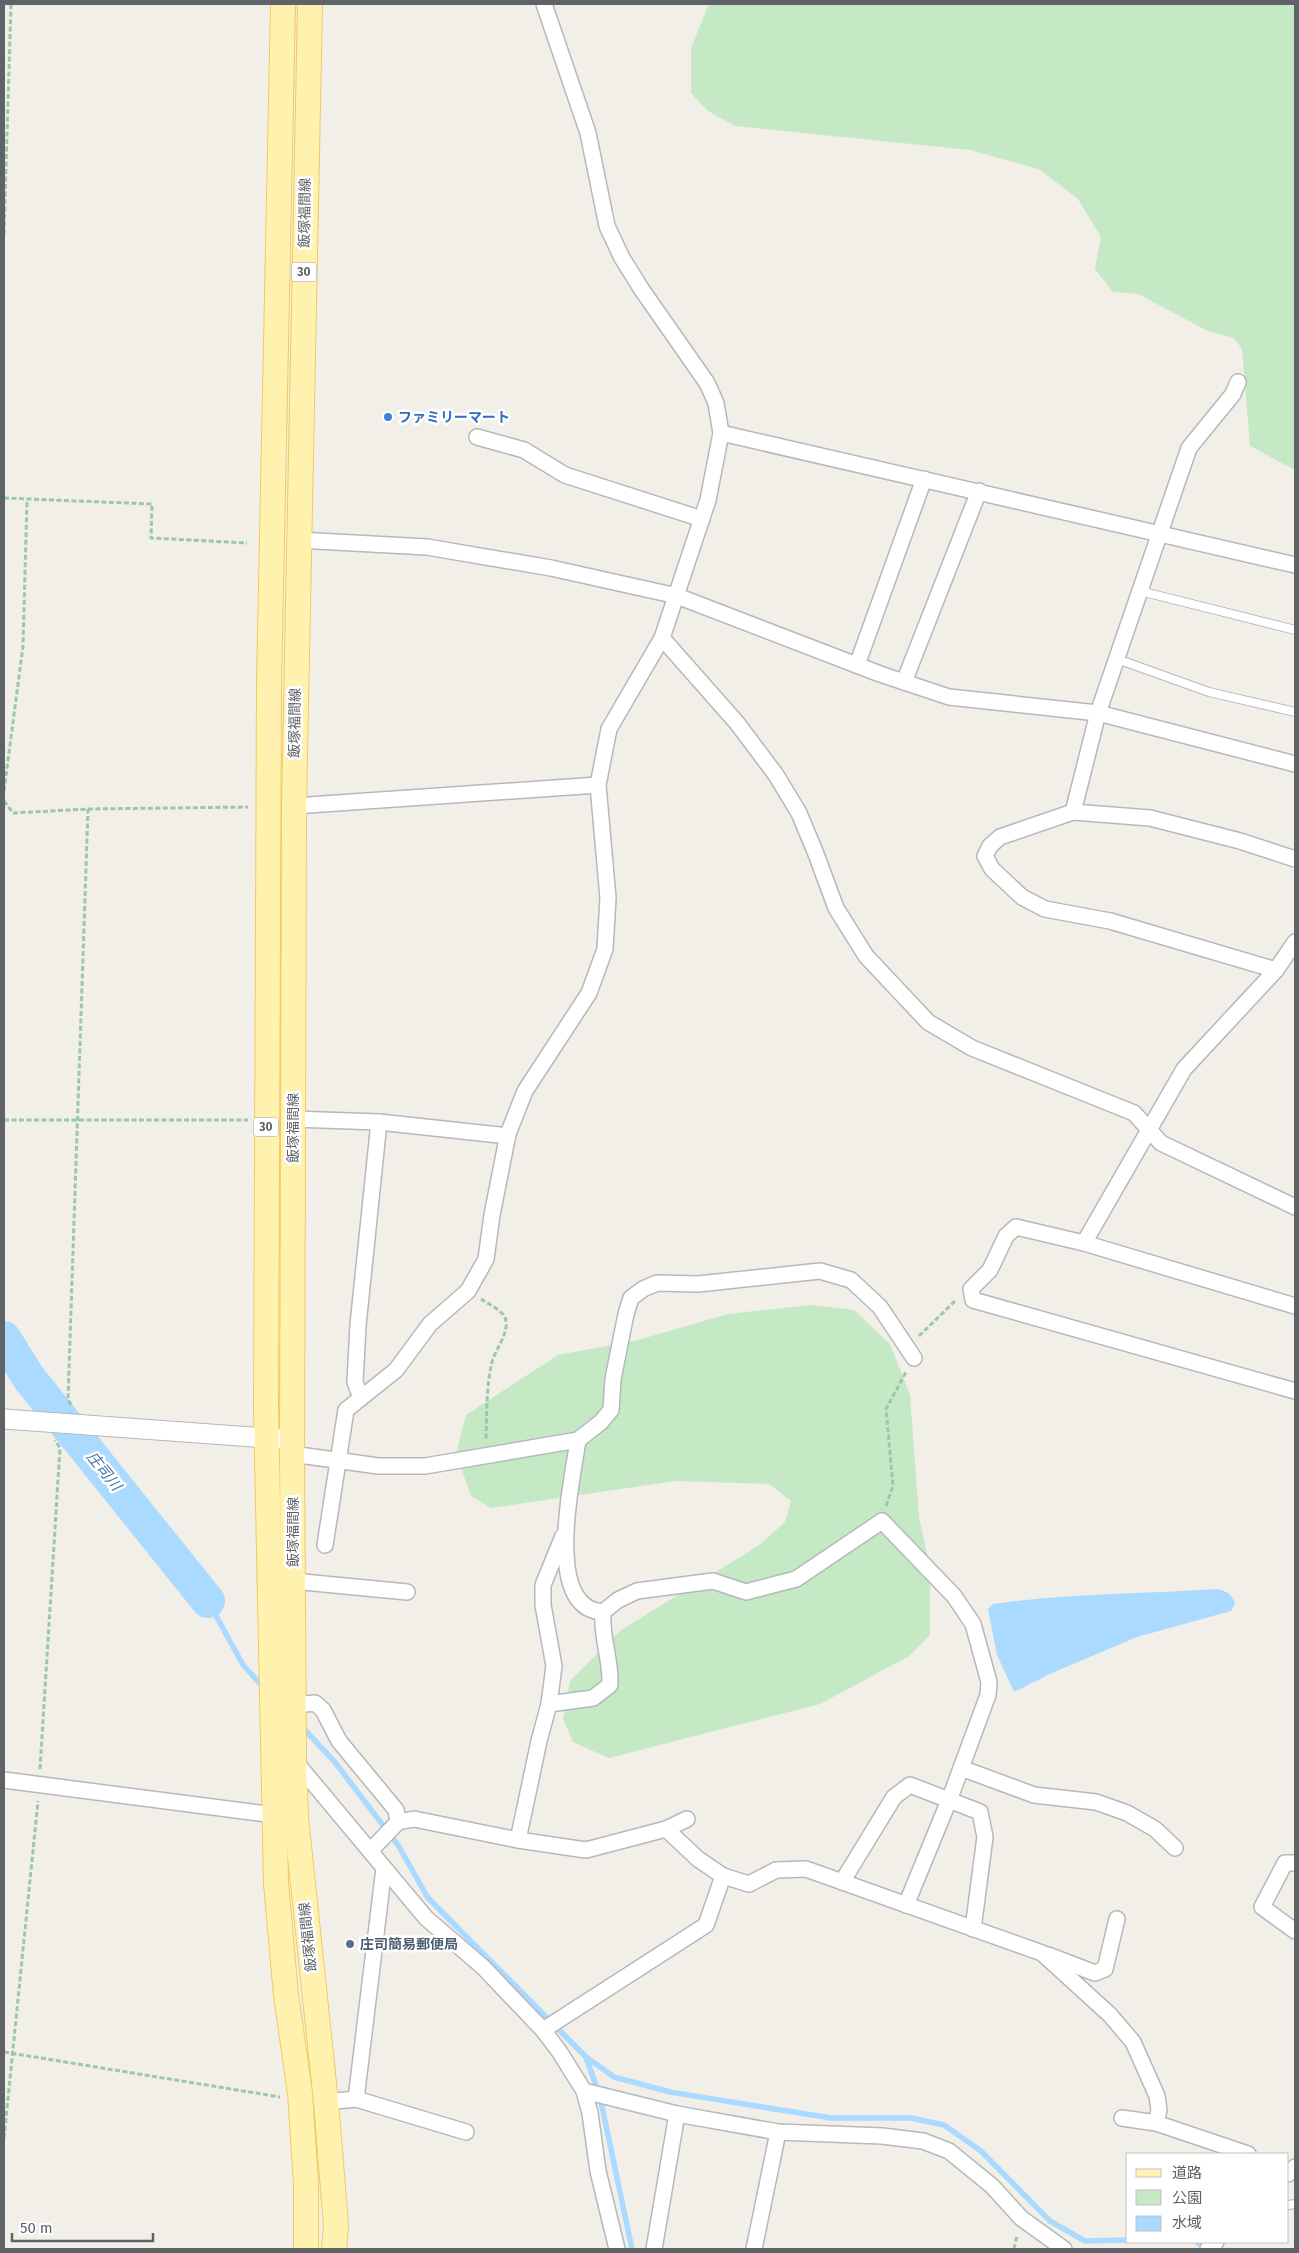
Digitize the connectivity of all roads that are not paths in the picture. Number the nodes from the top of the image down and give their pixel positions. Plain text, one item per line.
1 (283, 4) edge
2 (310, 4) edge
3 (544, 4) edge
4 (1238, 382) dead end
5 (721, 433) junction
6 (477, 437) dead end
7 (924, 479) junction
8 (979, 492) junction
9 (702, 519) junction
10 (1160, 532) junction
11 (298, 540) junction
12 (1295, 565) edge
13 (1140, 591) junction
14 (677, 596) junction
15 (1295, 630) edge
16 (662, 638) junction
17 (1117, 659) junction
18 (856, 665) junction
19 (904, 682) junction
20 (1295, 712) edge
21 (1098, 713) junction
22 (1295, 764) edge
23 (598, 785) junction
24 (294, 806) junction
25 (1073, 812) junction
26 (1295, 859) edge
27 (1295, 942) edge
28 (1285, 964) edge
29 (293, 1119) junction
30 (379, 1122) junction
31 (1149, 1127) junction
32 (508, 1136) junction
33 (1295, 1207) edge
34 (1084, 1243) junction
35 (1295, 1306) edge
36 (910, 1353) road end
37 (1295, 1391) edge
38 (361, 1398) junction
39 (4, 1419) edge
40 (266, 1438) junction
41 (578, 1440) junction
42 (293, 1447) junction
43 (336, 1461) junction
44 (565, 1531) junction
45 (325, 1545) dead end
46 (293, 1582) junction
47 (407, 1592) dead end
48 (603, 1612) junction
49 (549, 1704) junction
50 (294, 1705) junction
51 (294, 1760) junction
52 (961, 1768) junction
53 (4, 1780) edge
54 (950, 1798) junction
55 (284, 1817) junction
56 (686, 1819) dead end
57 (398, 1822) junction
58 (666, 1829) junction
59 (518, 1840) junction
60 (1175, 1848) dead end
61 (370, 1851) junction
62 (1295, 1863) edge
63 (384, 1868) junction
64 (723, 1876) junction
65 (842, 1882) junction
66 (906, 1905) junction
67 (1117, 1919) dead end
68 (973, 1929) junction
69 (1295, 1931) edge
70 (1042, 1953) junction
71 (544, 2030) junction
72 (584, 2091) junction
73 (356, 2099) junction
74 (326, 2102) junction
75 (677, 2114) junction
76 (1122, 2118) dead end
77 (1156, 2123) junction
78 (466, 2132) dead end
79 (778, 2132) junction
80 (1245, 2153) edge
81 (306, 2249) edge
82 (334, 2249) edge
83 (617, 2249) edge
84 (654, 2249) edge
85 (754, 2249) edge
86 (1064, 2249) edge

1 - 40 main road, 飯塚福間線 / 30
2 - 11 main road, 飯塚福間線 / 30
3 - 5 street
4 - 10 street
5 - 7 street
5 - 9 street
6 - 9 street
7 - 8 street
7 - 18 street
8 - 10 street
8 - 19 street
9 - 14 street
10 - 12 street
10 - 13 street
11 - 14 street
11 - 24 main road, 飯塚福間線 / 30
13 - 15 lane
13 - 17 street
14 - 16 street
14 - 18 street
16 - 23 street
16 - 31 street
17 - 20 lane
17 - 21 street
18 - 19 street
19 - 21 street
21 - 22 street
21 - 25 street
23 - 24 street
23 - 32 street
24 - 29 main road, 飯塚福間線 / 30
25 - 26 street
25 - 28 street
27 - 28 street
28 - 31 street
29 - 30 street
29 - 42 main road, 飯塚福間線 / 30
30 - 32 street
30 - 38 street
31 - 33 street
31 - 34 street
32 - 38 street
34 - 35 street
34 - 37 street
36 - 41 street
38 - 43 street
39 - 40 street
40 - 42 street
40 - 55 main road, 飯塚福間線 / 30
41 - 43 street
41 - 44 street
42 - 43 street
42 - 46 main road, 飯塚福間線 / 30
43 - 45 street
44 - 48 street
44 - 49 street
46 - 47 street
46 - 50 main road, 飯塚福間線 / 30
48 - 49 street
48 - 52 street
49 - 59 street
50 - 51 main road, 飯塚福間線 / 30
50 - 57 street
51 - 55 main road, 飯塚福間線 / 30
51 - 61 street
52 - 54 street
52 - 60 street
53 - 55 street
54 - 65 street
54 - 66 street
54 - 68 street
55 - 74 main road, 飯塚福間線 / 30
55 - 81 main road, 飯塚福間線 / 30
56 - 58 street
57 - 59 street
57 - 61 street
58 - 59 street
58 - 64 street
61 - 63 street
62 - 69 street
63 - 71 street
63 - 73 street
64 - 65 street
64 - 71 street
65 - 66 street
66 - 68 street
67 - 70 street
68 - 70 street
70 - 77 street
71 - 72 street
72 - 75 street
72 - 83 street
73 - 74 street
73 - 78 street
74 - 82 main road, 飯塚福間線 / 30
75 - 79 street
75 - 84 street
76 - 77 street
77 - 80 street
79 - 85 street
79 - 86 street

